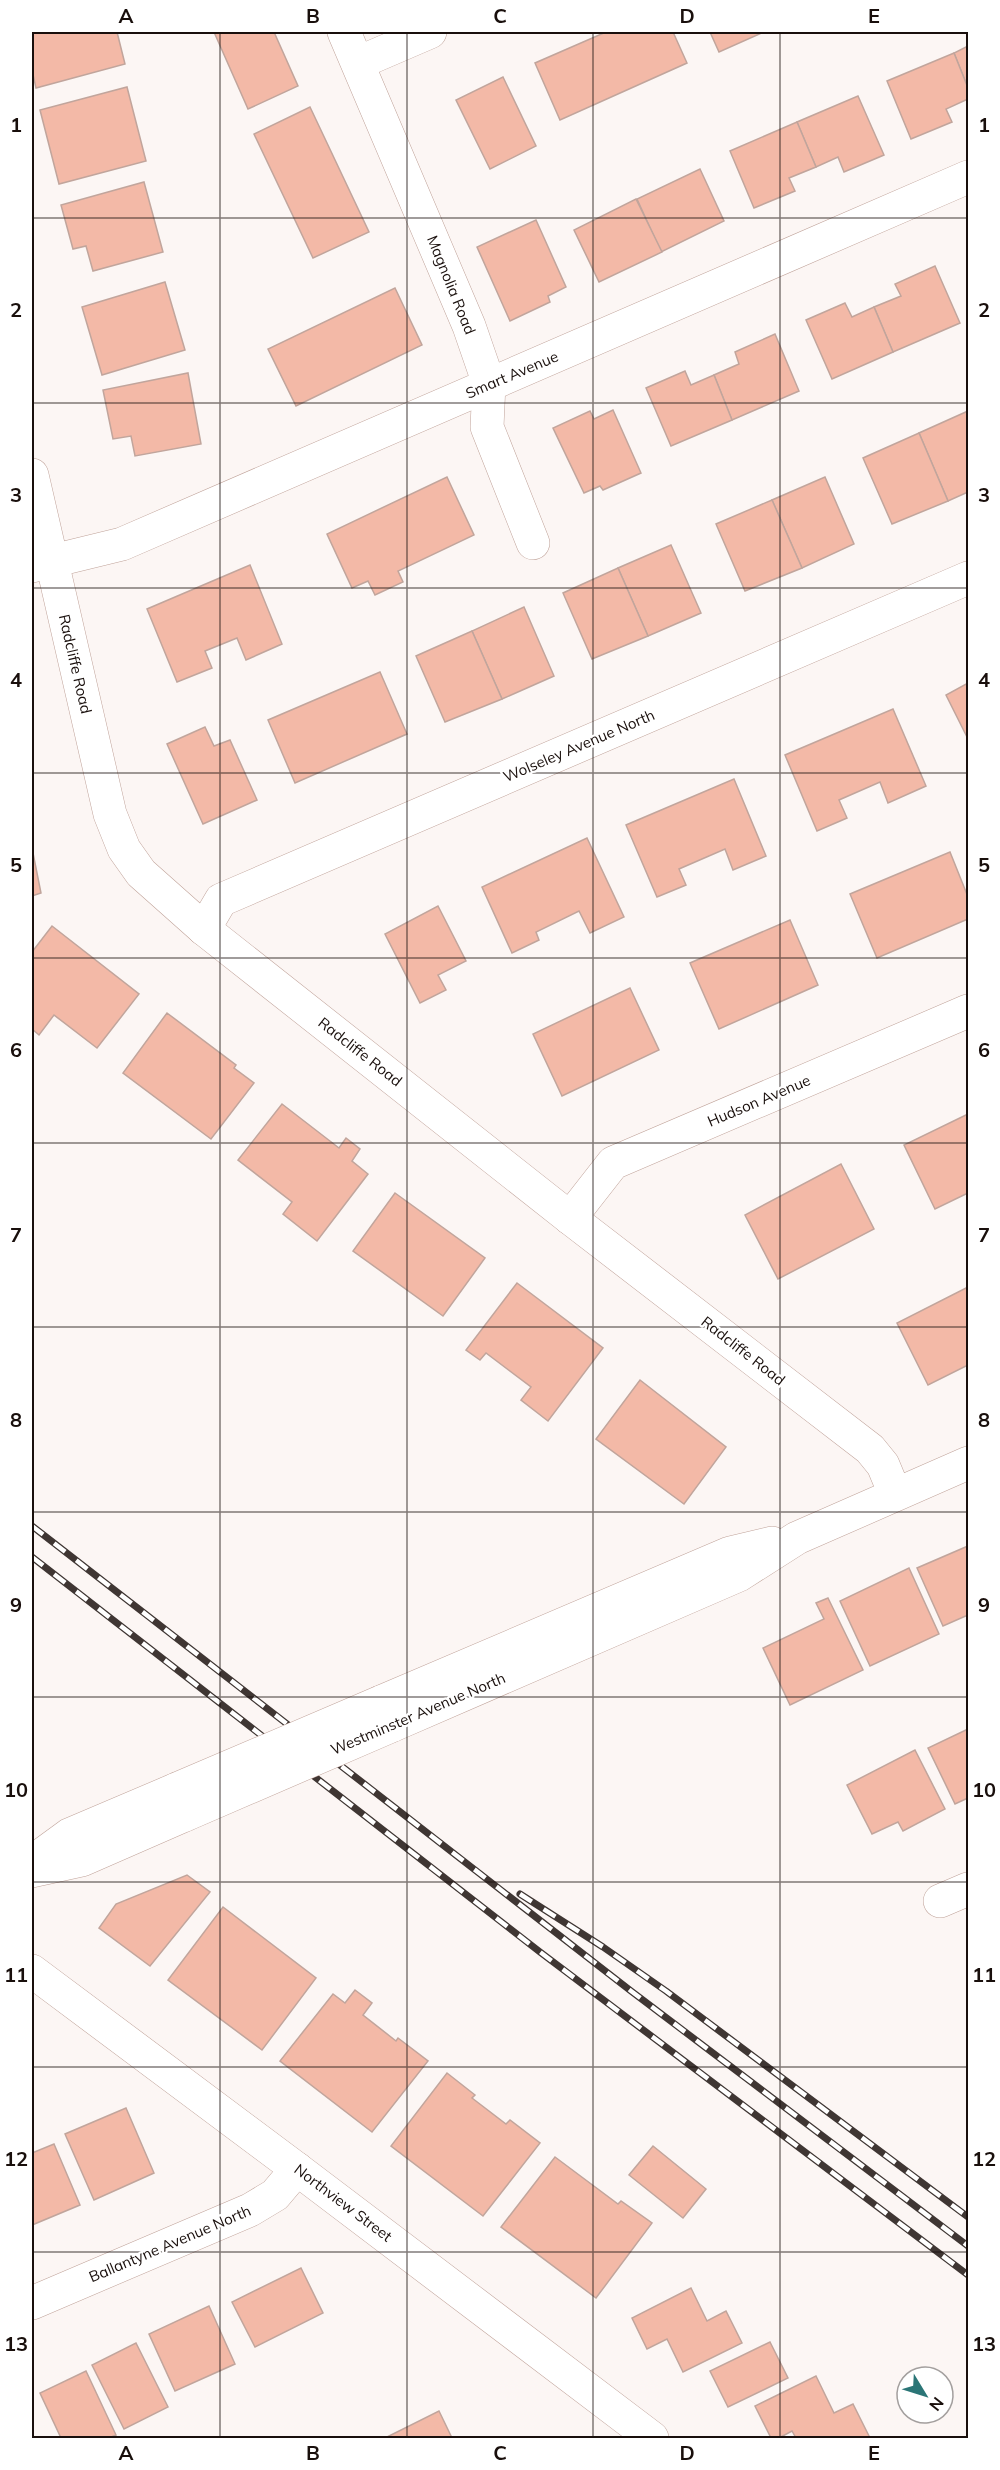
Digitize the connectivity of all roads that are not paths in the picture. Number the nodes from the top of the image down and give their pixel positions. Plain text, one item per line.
1 (344, 32) edge
2 (430, 32) edge
3 (358, 63) junction
4 (969, 177) edge
5 (489, 384) junction
6 (32, 475) edge
7 (534, 543) dead end
8 (41, 564) edge
9 (969, 578) edge
10 (204, 929) junction
11 (969, 1011) edge
12 (570, 1218) junction
13 (969, 1463) edge
14 (895, 1494) junction
15 (181, 1802) junction
16 (32, 1862) edge
17 (32, 1871) edge
18 (32, 1971) edge
19 (297, 2169) junction
20 (32, 2303) edge
21 (652, 2439) edge

1 - 3 street, Magnolia Road
2 - 3 street
3 - 5 street, Magnolia Road
4 - 5 street, Smart Avenue
5 - 7 street, Magnolia Road
5 - 8 street, Smart Avenue
6 - 8 street, Radcliffe Road
8 - 10 street, Radcliffe Road
9 - 10 street, Wolseley Avenue North
10 - 12 street, Radcliffe Road
11 - 12 street, Hudson Avenue
12 - 14 street, Radcliffe Road
13 - 14 street, Westminster Avenue North
14 - 15 street, Westminster Avenue North, bridge
15 - 16 street, Westminster Avenue North
15 - 17 street, Westminster Avenue North
18 - 19 street, Northview Street
19 - 20 street, Ballantyne Avenue North
19 - 21 street, Northview Street

